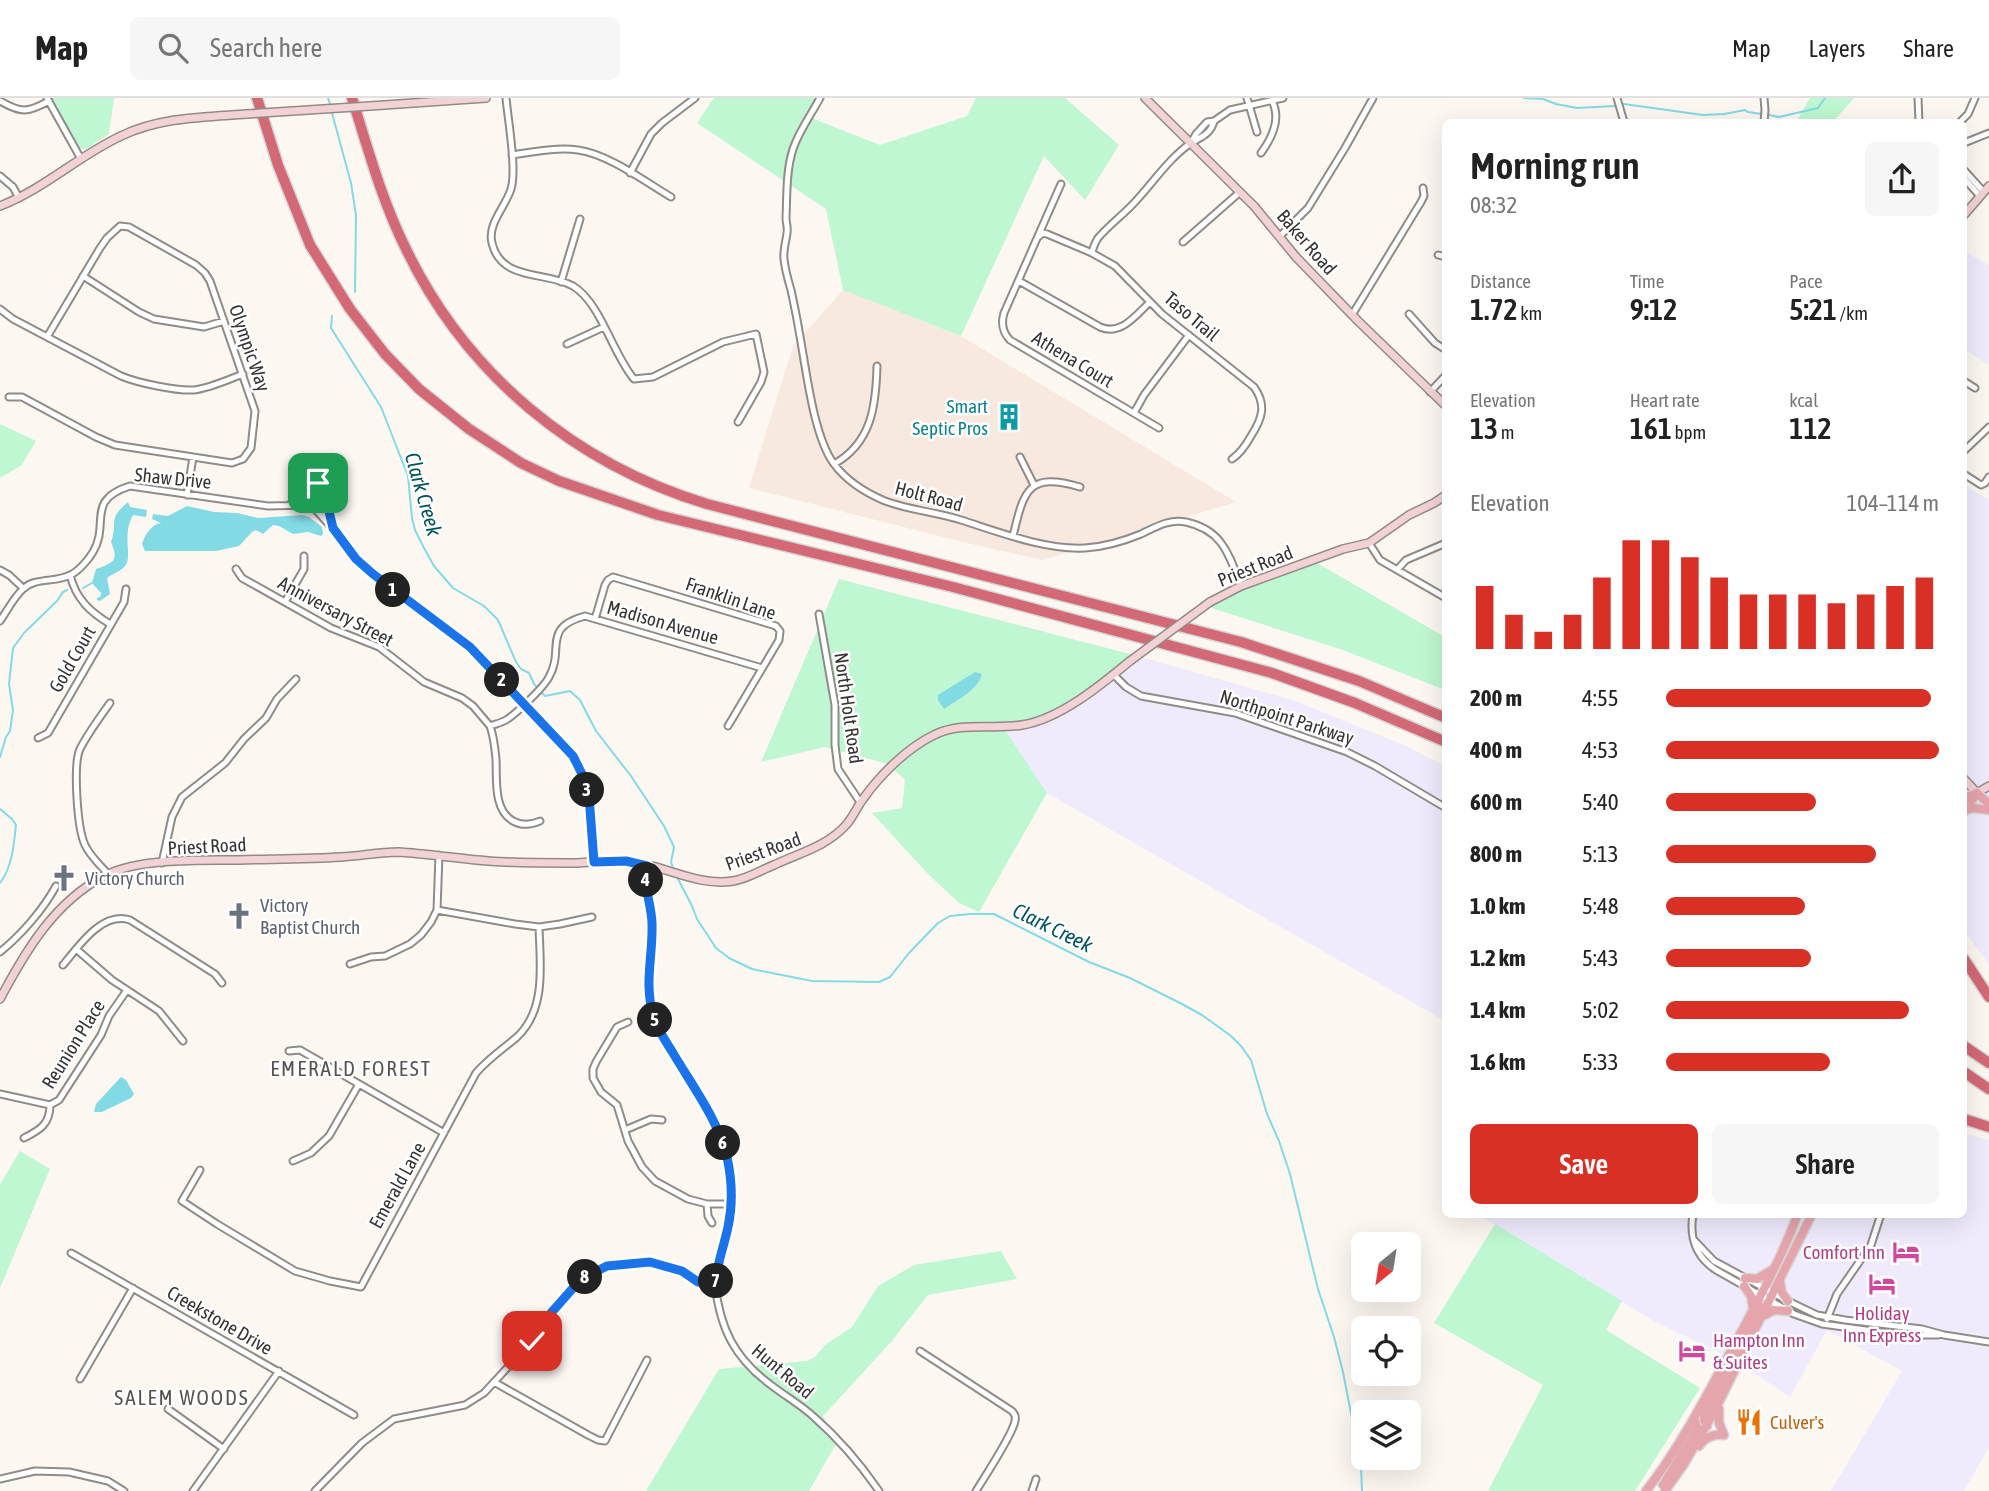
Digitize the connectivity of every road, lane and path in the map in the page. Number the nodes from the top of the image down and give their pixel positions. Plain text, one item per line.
1 (257, 98) edge
2 (352, 98) edge
3 (486, 98) edge
4 (506, 98) edge
5 (695, 98) edge
6 (820, 98) edge
7 (1247, 98) edge
8 (1283, 98) edge
9 (1373, 98) edge
10 (1616, 98) edge
11 (1763, 98) edge
12 (1918, 98) edge
13 (1975, 98) edge
14 (1147, 99) edge
15 (48, 100) edge
16 (0, 101) edge
17 (1272, 101) junction
18 (1249, 107) junction
19 (1623, 119) edge
20 (1764, 119) edge
21 (1919, 119) edge
22 (1963, 119) edge
23 (1257, 132) dead end
24 (1989, 133) edge
25 (1967, 142) edge
26 (1191, 144) junction
27 (1261, 153) dead end
28 (512, 155) junction
29 (81, 160) junction
30 (630, 173) junction
31 (1967, 173) edge
32 (0, 176) edge
33 (1967, 180) edge
34 (1061, 184) dead end
35 (1423, 187) dead end
36 (1984, 191) edge
37 (1240, 192) junction
38 (671, 197) dead end
39 (19, 198) junction
40 (0, 206) edge
41 (1967, 211) edge
42 (580, 219) dead end
43 (1280, 236) junction
44 (1038, 237) junction
45 (1183, 242) dead end
46 (1092, 253) junction
47 (1438, 255) dead end
48 (1442, 256) edge
49 (83, 276) junction
50 (1019, 281) junction
51 (561, 282) junction
52 (1150, 302) junction
53 (0, 309) edge
54 (1409, 314) dead end
55 (1352, 315) junction
56 (224, 321) junction
57 (604, 327) junction
58 (1189, 335) junction
59 (47, 337) junction
60 (567, 344) dead end
61 (1442, 347) edge
62 (877, 366) dead end
63 (243, 374) junction
64 (1442, 378) edge
65 (1967, 383) edge
66 (1975, 388) dead end
67 (1430, 392) junction
68 (9, 397) dead end
69 (1442, 402) edge
70 (1134, 413) junction
71 (738, 422) dead end
72 (1989, 427) edge
73 (1159, 428) dead end
74 (1983, 432) junction
75 (1989, 439) edge
76 (1967, 448) edge
77 (192, 457) junction
78 (1020, 457) dead end
79 (1232, 459) dead end
80 (834, 464) junction
81 (1967, 476) edge
82 (1989, 477) edge
83 (1034, 485) junction
84 (1080, 487) dead end
85 (307, 493) junction
86 (187, 495) junction
87 (1442, 498) edge
88 (328, 504) junction
89 (289, 505) junction
90 (314, 506) junction
91 (333, 528) junction
92 (1013, 536) junction
93 (1369, 543) junction
94 (1442, 544) edge
95 (304, 556) dead end
96 (236, 569) dead end
97 (0, 570) edge
98 (1397, 570) junction
99 (70, 575) junction
100 (1241, 586) junction
101 (23, 588) junction
102 (126, 589) dead end
103 (1442, 595) edge
104 (285, 602) junction
105 (819, 614) dead end
106 (595, 619) junction
107 (0, 621) edge
108 (110, 624) junction
109 (762, 668) junction
110 (1114, 675) junction
111 (296, 678) dead end
112 (110, 703) dead end
113 (524, 704) junction
114 (1442, 716) edge
115 (491, 726) junction
116 (728, 726) dead end
117 (37, 738) dead end
118 (1442, 741) edge
119 (1967, 782) edge
120 (1989, 786) edge
121 (1977, 793) junction
122 (1967, 797) edge
123 (860, 802) junction
124 (1989, 804) edge
125 (1442, 805) edge
126 (1967, 808) edge
127 (1967, 810) edge
128 (1989, 810) edge
129 (540, 821) dead end
130 (439, 855) junction
131 (594, 862) junction
132 (162, 863) junction
133 (647, 866) junction
134 (108, 874) junction
135 (56, 886) dead end
136 (438, 910) junction
137 (592, 917) dead end
138 (539, 927) junction
139 (76, 949) junction
140 (0, 952) edge
141 (350, 964) dead end
142 (1967, 964) edge
143 (64, 965) dead end
144 (222, 983) dead end
145 (127, 990) junction
146 (1989, 998) edge
147 (0, 999) edge
148 (628, 1022) dead end
149 (183, 1041) dead end
150 (1967, 1048) edge
151 (289, 1051) dead end
152 (1989, 1063) edge
153 (1967, 1074) edge
154 (359, 1084) junction
155 (1989, 1089) edge
156 (0, 1094) edge
157 (50, 1105) junction
158 (1967, 1119) edge
159 (663, 1120) dead end
160 (1989, 1127) edge
161 (625, 1130) junction
162 (444, 1133) junction
163 (24, 1138) dead end
164 (293, 1161) dead end
165 (200, 1170) dead end
166 (707, 1204) junction
167 (732, 1204) junction
168 (1693, 1218) edge
169 (1796, 1218) edge
170 (1810, 1218) edge
171 (1880, 1218) edge
172 (712, 1223) dead end
173 (71, 1252) dead end
174 (1774, 1268) junction
175 (1780, 1281) junction
176 (1745, 1282) junction
177 (715, 1284) junction
178 (133, 1288) junction
179 (1766, 1295) junction
180 (1788, 1306) junction
181 (1753, 1310) junction
182 (1763, 1317) junction
183 (1827, 1317) junction
184 (1825, 1325) junction
185 (1944, 1335) junction
186 (1989, 1342) edge
187 (1732, 1349) junction
188 (920, 1351) dead end
189 (647, 1360) dead end
190 (279, 1371) junction
191 (1731, 1378) junction
192 (80, 1379) dead end
193 (494, 1382) junction
194 (1723, 1396) junction
195 (168, 1409) dead end
196 (354, 1415) dead end
197 (1694, 1419) junction
198 (1707, 1426) junction
199 (223, 1449) junction
200 (0, 1479) edge
201 (1036, 1479) dead end
202 (1664, 1490) edge
203 (124, 1491) edge
204 (193, 1491) edge
205 (315, 1491) edge
206 (879, 1491) edge
207 (976, 1491) edge
208 (1032, 1491) edge
209 (1646, 1491) edge

1 - 118 highway
2 - 114 highway
3 - 29 street, bridge
4 - 28 street
5 - 30 street
6 - 80 street, Holt Road
7 - 18 street
8 - 17 street
9 - 43 street
10 - 19 street
11 - 20 street
12 - 21 street
13 - 22 street
14 - 26 street, Baker Road
15 - 16 street
15 - 29 street
17 - 18 street
17 - 27 street
18 - 23 street
18 - 26 street
24 - 25 street
26 - 37 street, Baker Road
26 - 46 street
28 - 30 street
28 - 51 street
29 - 39 street
30 - 38 street
31 - 36 street
32 - 39 street
33 - 36 street
34 - 44 street, Athena Court
35 - 55 street
36 - 41 street
37 - 43 street, Baker Road
37 - 45 street
39 - 40 street
42 - 51 street
43 - 55 street, Baker Road
44 - 46 street, Taso Trail
44 - 50 street, Athena Court
46 - 52 street, Taso Trail
47 - 48 street
49 - 56 street
49 - 56 street, Olympic Way
49 - 59 street, Olympic Way
50 - 52 street
50 - 70 street, Athena Court
51 - 57 street
52 - 58 street, Taso Trail
53 - 59 street
54 - 61 street
55 - 67 street, Baker Road
56 - 63 street, Olympic Way
57 - 60 street
57 - 71 street
58 - 70 street
58 - 79 street, Taso Trail
59 - 63 street
62 - 80 street
63 - 77 street, Olympic Way
64 - 67 street
65 - 66 street
67 - 69 street, Baker Road
68 - 77 street, Olympic Way
70 - 73 street, Athena Court
72 - 74 street
74 - 75 street
74 - 76 street
77 - 86 street
78 - 83 street
80 - 92 street, Holt Road
81 - 82 street
83 - 84 street
83 - 92 street
85 - 88 street
85 - 89 street
85 - 90 street
86 - 89 street, Shaw Drive
86 - 99 street, Shaw Drive
87 - 93 street, Priest Road
88 - 90 street
88 - 91 street
89 - 90 street, Shaw Drive
90 - 91 street
91 - 113 street
92 - 100 street, Holt Road
93 - 98 street
93 - 100 street, Priest Road
94 - 98 street
95 - 104 street
96 - 104 street, Anniversary Street
97 - 101 street
98 - 103 street
99 - 101 street
99 - 108 street
100 - 110 street, Priest Road, bridge
101 - 107 street
102 - 108 street, Gold Court
104 - 115 street, Anniversary Street
105 - 123 street, North Holt Road
106 - 109 street, Madison Avenue
106 - 109 street, Franklin Lane
106 - 113 street, Madison Avenue
108 - 117 street, Gold Court
109 - 116 street, Franklin Lane
110 - 123 street, Priest Road
110 - 125 street, Northpoint Parkway
111 - 132 street
112 - 134 street
113 - 115 street
113 - 131 street
115 - 129 street
119 - 121 street
120 - 121 street
121 - 122 main road
121 - 124 main road
121 - 126 main road
123 - 133 street, Priest Road
127 - 128 main road
130 - 131 street, Priest Road
130 - 132 street, Priest Road
130 - 136 street
131 - 133 street, Priest Road
132 - 134 street, Priest Road
133 - 167 street
134 - 147 street, Priest Road
135 - 140 street
136 - 138 street
136 - 141 street
137 - 138 street
138 - 162 street, Emerald Lane
139 - 143 street
139 - 144 street
139 - 145 street
142 - 146 highway
145 - 149 street
145 - 157 street, Reunion Place
148 - 161 street
150 - 152 highway
151 - 154 street
153 - 155 highway
154 - 162 street
154 - 164 street
156 - 157 street, Reunion Place
157 - 163 street
158 - 160 highway
159 - 161 street
161 - 166 street
162 - 165 street, Emerald Lane
166 - 167 street
166 - 172 street
167 - 177 street
168 - 176 street
169 - 174 main road
170 - 175 main road
171 - 183 street
173 - 178 street, Creekstone Drive
174 - 176 main road
174 - 179 main road
175 - 179 main road
175 - 180 main road
176 - 179 street
176 - 181 main road
177 - 193 street
177 - 206 street, Hunt Road
178 - 190 street, Creekstone Drive
178 - 192 street
179 - 180 street
179 - 181 main road
179 - 182 main road
179 - 191 main road
180 - 182 main road
180 - 183 street
180 - 184 street
181 - 187 main road
182 - 191 main road
183 - 184 street
183 - 185 street
184 - 185 street
185 - 186 street
187 - 197 main road
187 - 198 main road
188 - 207 street
189 - 193 street
190 - 196 street, Creekstone Drive
190 - 199 street
191 - 194 main road
193 - 205 street
194 - 198 main road
194 - 202 main road
195 - 199 street
197 - 202 main road
197 - 209 main road
198 - 202 main road
199 - 204 street
200 - 203 street
201 - 208 street

